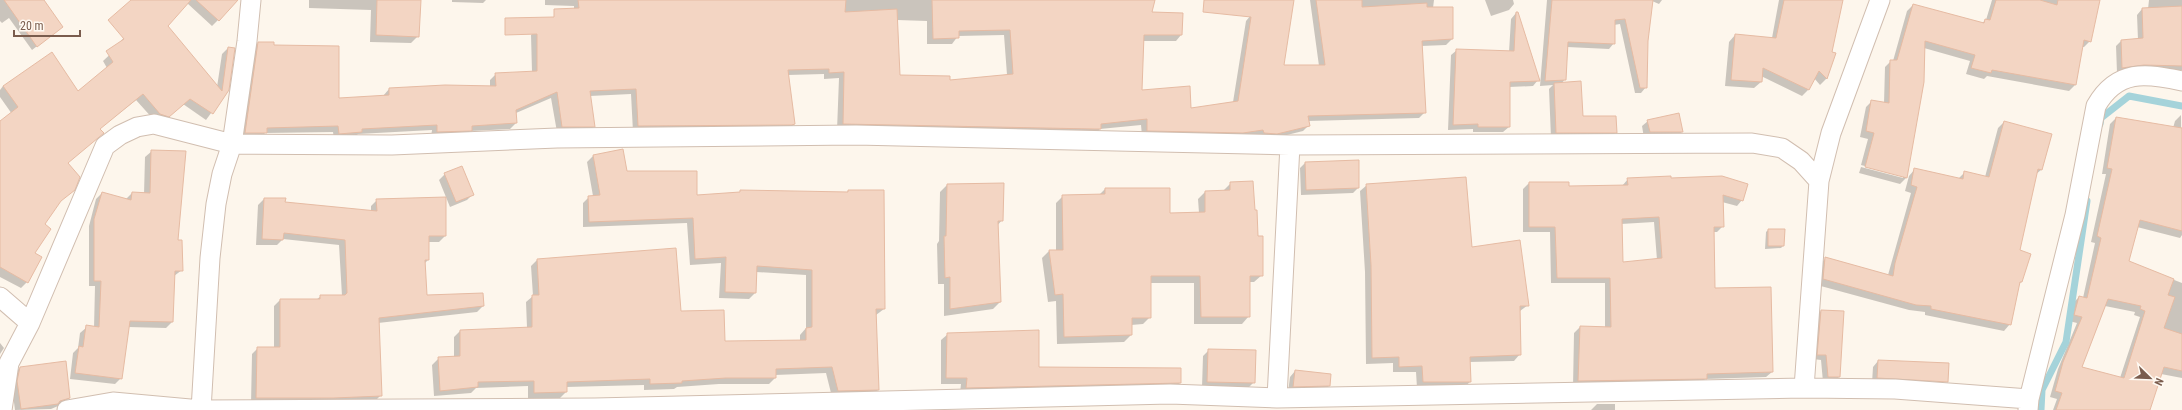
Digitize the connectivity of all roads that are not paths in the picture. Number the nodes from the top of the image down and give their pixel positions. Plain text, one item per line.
1 (251, 0) edge
2 (1880, 0) edge
3 (2182, 81) edge
4 (232, 144) junction
5 (1290, 145) junction
6 (1819, 181) junction
7 (0, 297) edge
8 (30, 323) junction
9 (1804, 388) junction
10 (1277, 398) junction
11 (2028, 405) edge
12 (2, 410) edge
13 (67, 410) edge
14 (201, 410) edge

1 - 4 street
2 - 6 street
3 - 11 street
4 - 5 street
4 - 8 street
4 - 14 street
5 - 6 street
5 - 10 street
6 - 9 street
7 - 8 street
8 - 12 street
9 - 10 street
9 - 11 street
10 - 14 street
13 - 14 street

